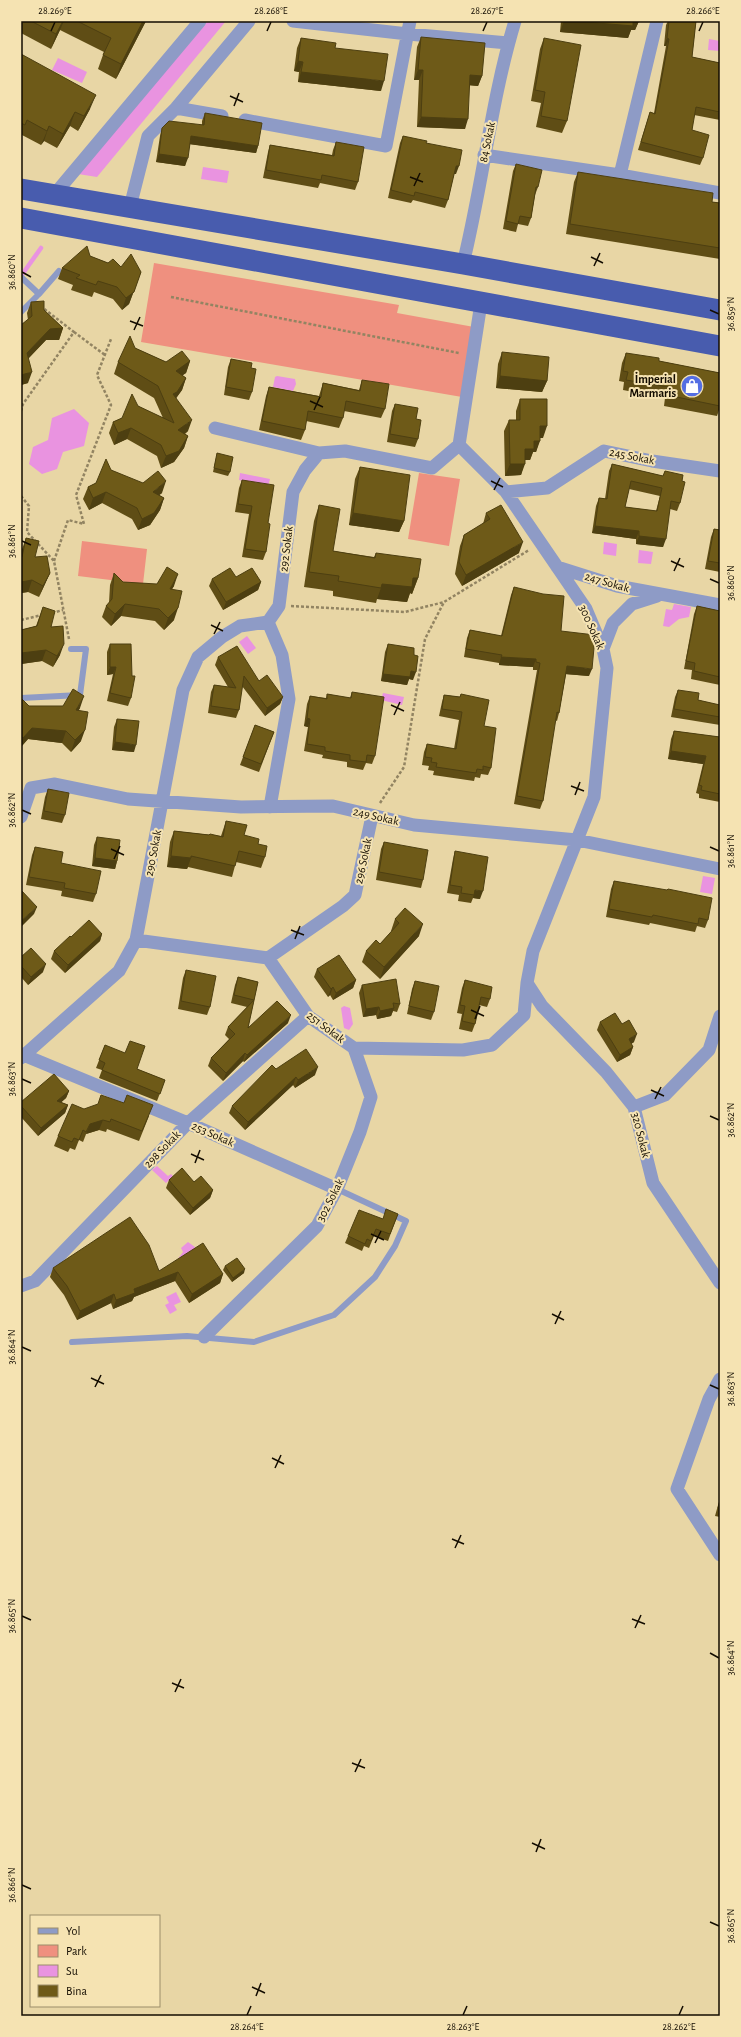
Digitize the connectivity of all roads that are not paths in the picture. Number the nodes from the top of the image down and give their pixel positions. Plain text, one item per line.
1 (200, 21) edge
2 (249, 21) edge
3 (293, 21) edge
4 (410, 21) edge
5 (515, 21) edge
6 (657, 21) edge
7 (408, 34) junction
8 (508, 43) junction
9 (176, 108) junction
10 (484, 155) junction
11 (620, 175) junction
12 (21, 189) edge
13 (720, 193) edge
14 (54, 195) junction
15 (130, 207) junction
16 (21, 218) edge
17 (463, 264) junction
18 (59, 271) dead end
19 (21, 277) edge
20 (39, 294) junction
21 (481, 303) junction
22 (720, 310) edge
23 (21, 312) edge
24 (720, 346) edge
25 (215, 428) dead end
26 (459, 445) junction
27 (319, 453) junction
28 (720, 471) edge
29 (506, 492) junction
30 (557, 567) junction
31 (659, 595) junction
32 (720, 605) edge
33 (268, 622) junction
34 (71, 649) road end
35 (603, 649) junction
36 (21, 698) edge
37 (163, 802) junction
38 (270, 807) junction
39 (372, 816) junction
40 (21, 817) edge
41 (577, 840) junction
42 (720, 869) edge
43 (136, 940) junction
44 (268, 958) junction
45 (527, 983) junction
46 (308, 1016) junction
47 (720, 1016) edge
48 (354, 1048) junction
49 (22, 1056) edge
50 (634, 1107) junction
51 (188, 1123) junction
52 (337, 1189) junction
53 (720, 1283) edge
54 (21, 1286) edge
55 (204, 1337) junction
56 (72, 1342) dead end
57 (720, 1379) edge
58 (720, 1555) edge

1 - 14 street
2 - 9 street
3 - 7 street
4 - 7 street
5 - 8 street, 84 Sokak
6 - 11 street
7 - 8 street
7 - 9 street
8 - 10 street, 84 Sokak
9 - 15 street
10 - 11 street
10 - 17 street, 84 Sokak
11 - 13 street
12 - 14 highway
14 - 15 highway
15 - 17 highway
16 - 21 highway
17 - 22 highway
18 - 20 lane
19 - 20 lane
20 - 23 lane
21 - 24 highway
21 - 26 street
25 - 27 street
26 - 27 street
26 - 29 street, 300 Sokak
27 - 33 street, 292 Sokak
28 - 29 street, 245 Sokak
29 - 30 street, 300 Sokak
30 - 31 street, 247 Sokak
30 - 35 street, 300 Sokak
31 - 32 street, 247 Sokak
31 - 35 street, 247 Sokak
33 - 37 street, 290 Sokak
33 - 38 street
34 - 36 lane
35 - 41 street, 300 Sokak
37 - 38 street, 249 Sokak
37 - 40 street, 249 Sokak
37 - 43 street, 290 Sokak
38 - 39 street, 249 Sokak
39 - 41 street, 249 Sokak
39 - 44 street, 296 Sokak
41 - 42 street, 249 Sokak
41 - 45 street, 300 Sokak
43 - 44 street
43 - 49 street, 290 Sokak
44 - 46 street, 251 Sokak
45 - 48 street, 251 Sokak
45 - 50 street, 320 Sokak
46 - 48 street, 251 Sokak
46 - 51 street, 298 Sokak
47 - 50 street
48 - 52 street, 302 Sokak
49 - 51 street, 253 Sokak
50 - 53 street, 320 Sokak
51 - 52 street, 253 Sokak
51 - 54 street, 298 Sokak
52 - 55 street, 302 Sokak
52 - 55 lane
55 - 56 lane
57 - 58 street

